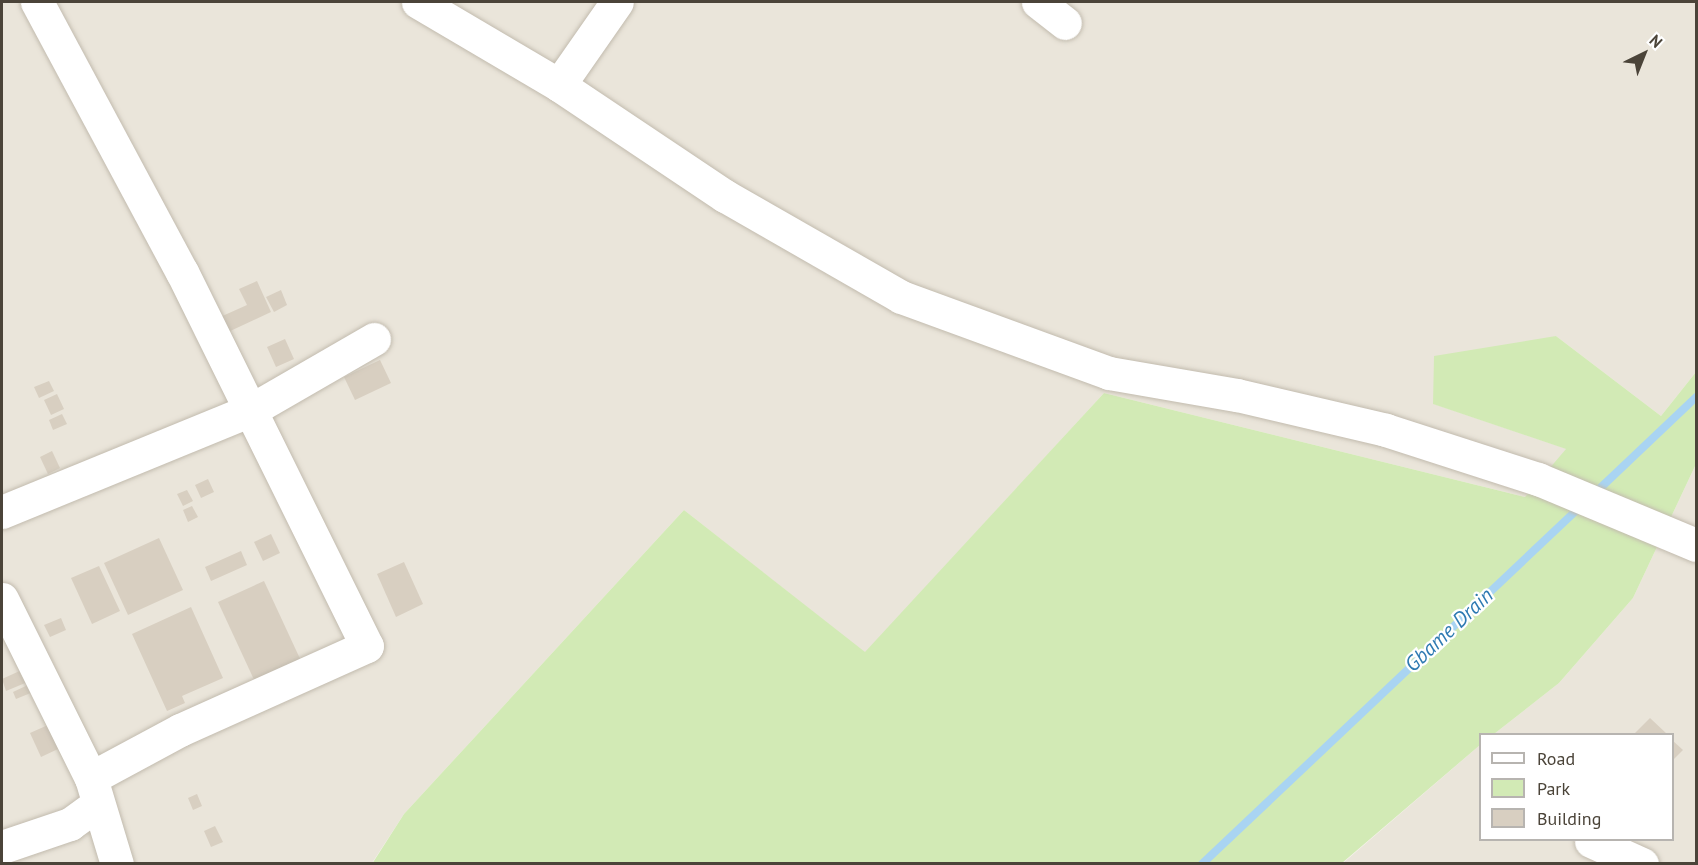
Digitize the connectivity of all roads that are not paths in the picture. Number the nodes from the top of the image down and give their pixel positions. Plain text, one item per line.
1 (37, 2) edge
2 (418, 2) edge
3 (617, 2) edge
4 (1038, 2) edge
5 (1065, 23) dead end
6 (559, 85) junction
7 (374, 339) dead end
8 (251, 410) junction
9 (2, 512) edge
10 (1696, 544) edge
11 (2, 599) edge
12 (95, 791) junction
13 (1591, 842) dead end
14 (2, 847) edge
15 (117, 864) edge
16 (1642, 864) edge

1 - 8 street
2 - 6 street
3 - 6 street
4 - 5 street
6 - 10 street
7 - 8 street
8 - 9 street
8 - 12 street
11 - 12 street
12 - 14 street
12 - 15 street
13 - 16 street

